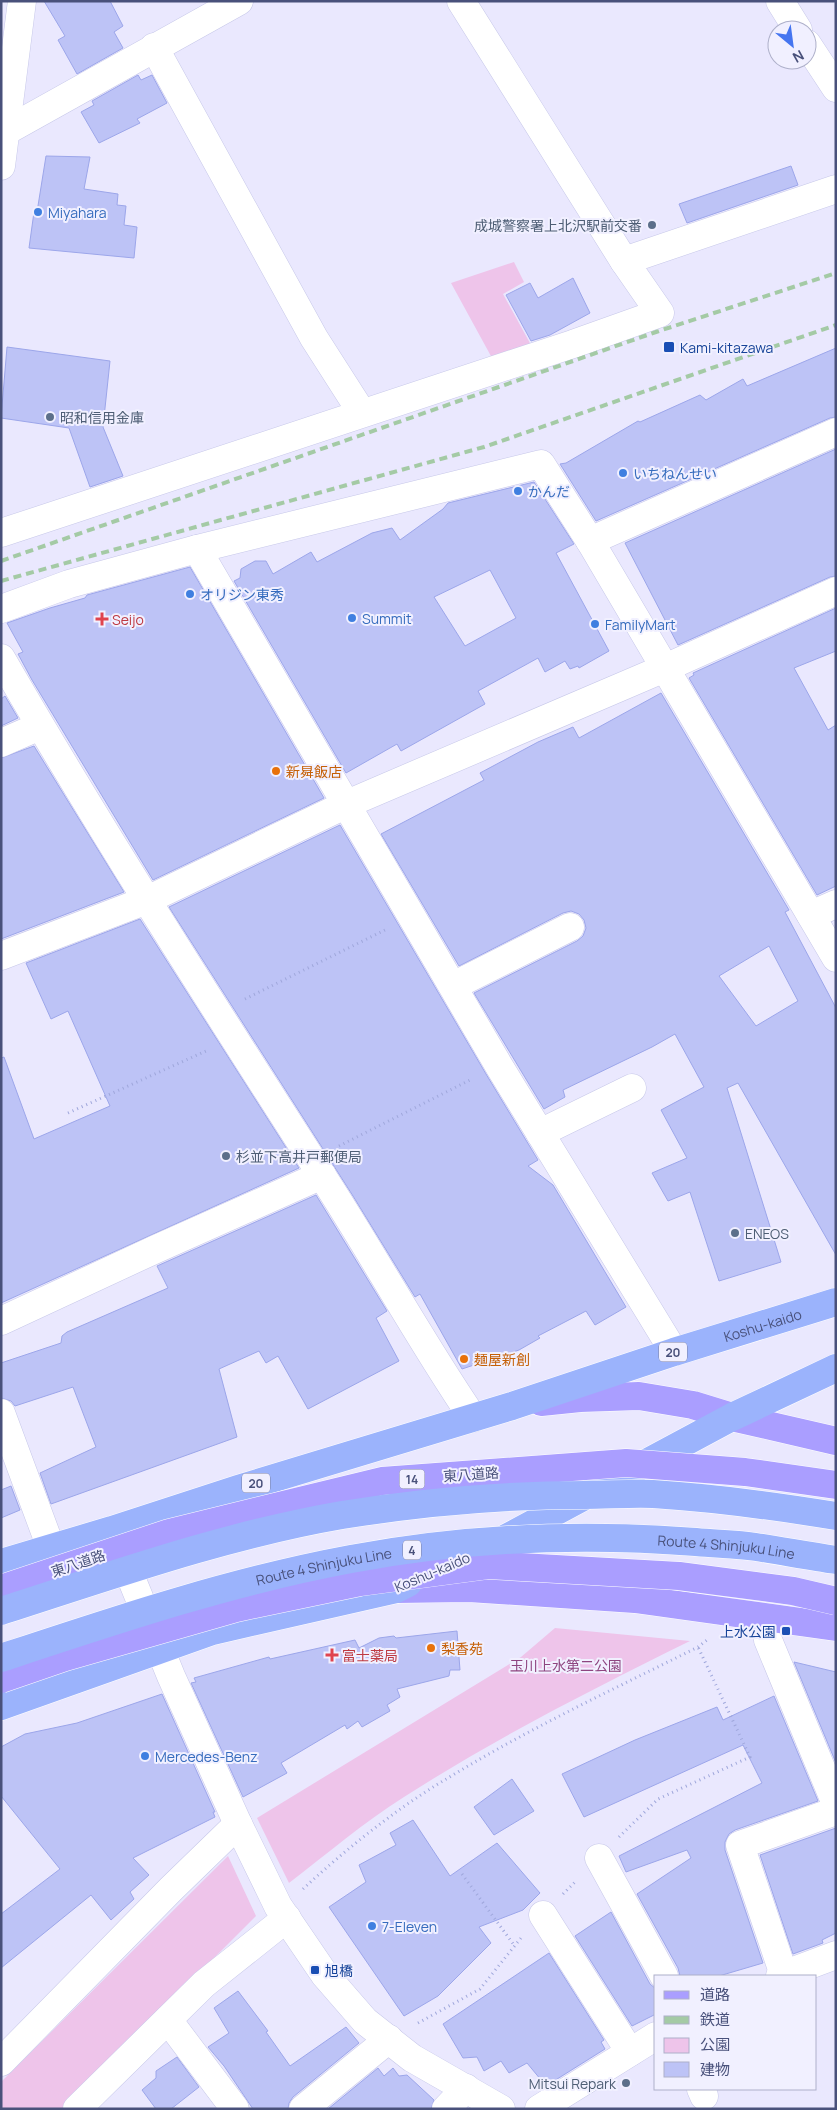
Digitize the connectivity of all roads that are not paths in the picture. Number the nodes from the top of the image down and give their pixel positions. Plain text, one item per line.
1 (22, 1) edge
2 (239, 1) edge
3 (461, 1) edge
4 (780, 1) edge
5 (792, 20) edge
6 (154, 47) junction
7 (817, 59) edge
8 (836, 88) edge
9 (4, 129) edge
10 (1, 166) edge
11 (836, 189) edge
12 (624, 261) junction
13 (362, 413) junction
14 (836, 432) edge
15 (1, 533) edge
16 (590, 541) junction
17 (198, 549) junction
18 (836, 591) edge
19 (1, 609) edge
20 (1, 658) edge
21 (665, 668) junction
22 (40, 726) junction
23 (1, 743) edge
24 (347, 804) junction
25 (147, 900) junction
26 (836, 904) edge
27 (811, 916) junction
28 (570, 927) dead end
29 (1, 956) edge
30 (836, 958) edge
31 (454, 986) junction
32 (632, 1088) dead end
33 (540, 1132) junction
34 (317, 1168) junction
35 (836, 1302) edge
36 (1, 1321) edge
37 (674, 1352) junction
38 (836, 1368) edge
39 (512, 1406) junction
40 (1, 1413) edge
41 (732, 1417) junction
42 (473, 1418) junction
43 (836, 1441) edge
44 (836, 1484) edge
45 (836, 1516) edge
46 (112, 1530) junction
47 (50, 1548) junction
48 (836, 1560) edge
49 (1, 1563) edge
50 (1, 1589) edge
51 (396, 1589) junction
52 (836, 1601) edge
53 (1, 1611) edge
54 (836, 1627) edge
55 (768, 1640) dead end
56 (160, 1650) junction
57 (1, 1658) edge
58 (1, 1679) edge
59 (1, 1706) edge
60 (836, 1804) edge
61 (836, 1811) edge
62 (238, 1824) junction
63 (599, 1858) dead end
64 (282, 1912) junction
65 (543, 1915) dead end
66 (836, 1955) edge
67 (663, 1975) edge
68 (782, 1975) edge
69 (168, 2020) junction
70 (654, 2037) edge
71 (389, 2039) junction
72 (630, 2052) junction
73 (1, 2062) edge
74 (466, 2088) junction
75 (77, 2109) edge
76 (235, 2109) edge
77 (303, 2109) edge
78 (446, 2109) edge
79 (502, 2109) edge
80 (539, 2109) edge

1 - 9 street
2 - 6 street
3 - 12 street
4 - 5 street
6 - 9 street
6 - 13 street
7 - 8 street
9 - 10 street
11 - 12 street
12 - 13 street
13 - 15 street
14 - 16 street
16 - 17 street
16 - 21 street
17 - 19 street
17 - 24 street
18 - 21 street
20 - 22 street
21 - 24 street
21 - 27 street
22 - 23 street
22 - 25 street
24 - 25 street
24 - 31 street
25 - 29 street
25 - 34 street
26 - 27 street
27 - 30 street
28 - 31 street
31 - 33 street
32 - 33 street
33 - 37 street
34 - 36 street
34 - 42 street
35 - 37 highway, Koshu-kaido / 20
37 - 39 highway, Koshu-kaido / 20
38 - 41 highway, Koshu-kaido
39 - 41 main road
39 - 42 highway, Koshu-kaido / 20
40 - 47 street
41 - 43 main road
41 - 51 highway, Koshu-kaido
42 - 46 highway, Koshu-kaido / 20
44 - 50 main road, 東八道路 / 14, bridge
45 - 53 highway, bridge
46 - 47 highway, Koshu-kaido / 20
46 - 56 street
47 - 49 highway, Koshu-kaido / 20
48 - 57 highway, Route 4 Shinjuku Line / 4, bridge
51 - 54 main road
51 - 56 highway, Koshu-kaido
52 - 58 main road, bridge
55 - 60 street
56 - 59 highway, Koshu-kaido
56 - 62 street
61 - 68 street
62 - 64 street
62 - 73 street
63 - 67 street
64 - 69 street
64 - 71 street
65 - 72 street
66 - 68 street
69 - 75 street
69 - 76 street
70 - 72 street
71 - 74 street
71 - 77 street
72 - 80 street
74 - 78 street
74 - 79 street

